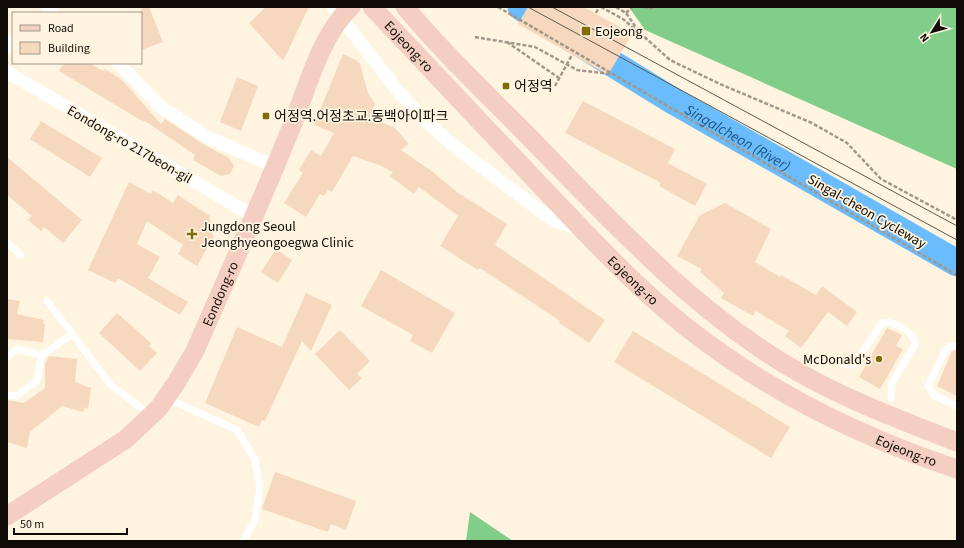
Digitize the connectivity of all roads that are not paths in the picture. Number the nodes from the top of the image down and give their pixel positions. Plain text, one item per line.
1 (372, 7) edge
2 (404, 7) edge
3 (341, 10) edge
4 (119, 64) edge
5 (7, 72) edge
6 (274, 166) junction
7 (254, 216) junction
8 (583, 230) junction
9 (7, 243) edge
10 (20, 255) dead end
11 (47, 301) dead end
12 (72, 334) junction
13 (957, 345) edge
14 (42, 354) junction
15 (7, 357) edge
16 (836, 361) dead end
17 (7, 394) edge
18 (166, 398) junction
19 (891, 398) dead end
20 (957, 406) edge
21 (151, 416) junction
22 (913, 425) junction
23 (957, 442) edge
24 (903, 450) junction
25 (957, 469) edge
26 (7, 516) edge
27 (243, 541) edge

1 - 8 main road, Eojeong-ro
2 - 22 main road, Eojeong-ro
3 - 6 main road, Eondong-ro
3 - 8 street
4 - 6 street
5 - 7 street, Eondong-ro 217beon-gil
6 - 7 main road, Eondong-ro
7 - 18 main road, Eondong-ro
8 - 24 main road, Eojeong-ro
9 - 10 lane
11 - 12 lane
12 - 14 lane
12 - 21 lane
13 - 20 lane
14 - 15 lane
14 - 17 lane
16 - 19 lane
18 - 21 main road, Eondong-ro
18 - 27 lane
21 - 26 main road, Eondong-ro
22 - 23 main road, Eojeong-ro
22 - 24 main road
24 - 25 main road, Eojeong-ro

